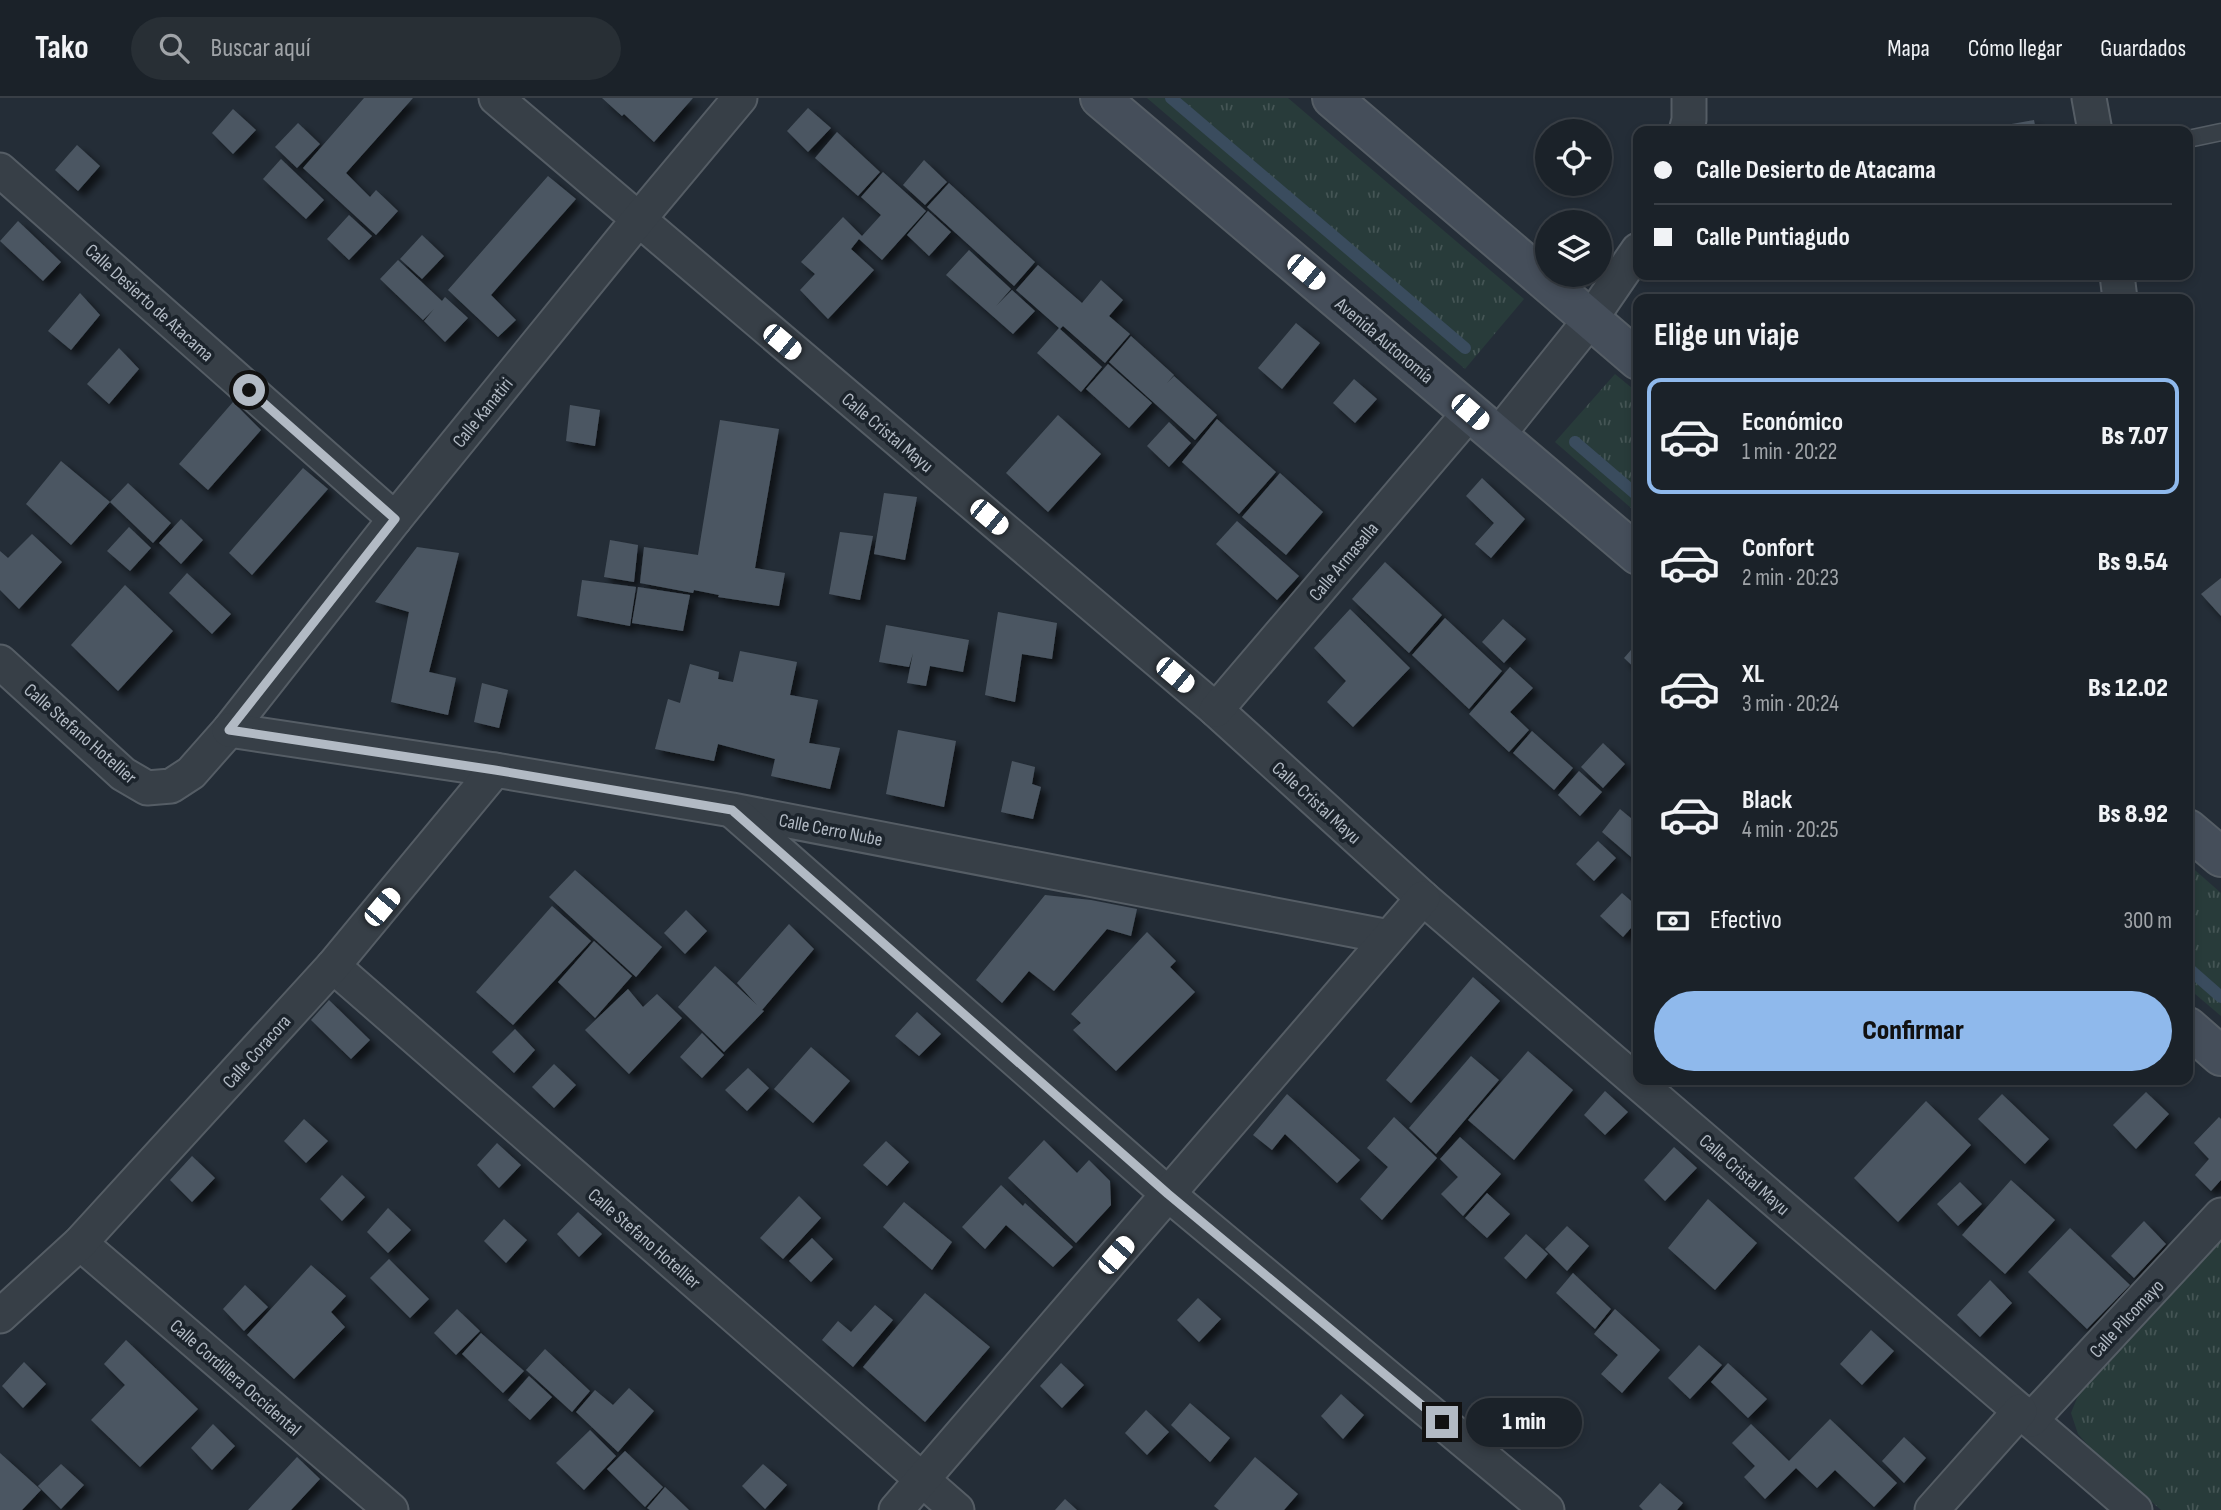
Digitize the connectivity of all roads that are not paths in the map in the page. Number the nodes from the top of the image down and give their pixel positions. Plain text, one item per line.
1 (496, 98) edge
2 (740, 98) edge
3 (1100, 98) edge
4 (1332, 98) edge
5 (1689, 98) edge
6 (2089, 98) edge
7 (1687, 126) edge
8 (2094, 126) edge
9 (2221, 132) edge
10 (2193, 138) edge
11 (0, 170) edge
12 (638, 220) junction
13 (1633, 257) edge
14 (1590, 320) junction
15 (1633, 356) edge
16 (1484, 423) junction
17 (395, 519) junction
18 (1633, 551) edge
19 (0, 662) edge
20 (1216, 710) junction
21 (229, 730) junction
22 (495, 770) junction
23 (732, 810) junction
24 (2193, 833) edge
25 (2221, 858) edge
26 (1423, 898) junction
27 (1390, 937) junction
28 (333, 966) junction
29 (2193, 1031) edge
30 (2221, 1056) edge
31 (1633, 1078) edge
32 (1641, 1085) edge
33 (1168, 1194) junction
34 (2221, 1215) edge
35 (80, 1243) junction
36 (0, 1316) edge
37 (2025, 1415) junction
38 (922, 1481) junction
39 (391, 1510) edge
40 (896, 1510) edge
41 (957, 1510) edge
42 (1547, 1510) edge
43 (1932, 1510) edge
44 (2135, 1510) edge

1 - 12 street, Calle Cristal Mayu
2 - 12 street, Calle Kanatiri
3 - 16 street, Avenida Autonomía
4 - 14 street
5 - 7 street
6 - 8 street
9 - 10 lane
11 - 17 street, Calle Desierto de Atacama
12 - 17 street, Calle Kanatiri
12 - 20 street, Calle Cristal Mayu
13 - 14 street, Calle Armasalla
14 - 15 street
14 - 16 street, Calle Armasalla
16 - 18 street, Avenida Autonomía
16 - 20 street, Calle Armasalla
17 - 21 street, Calle Kanatiri
19 - 21 street, Calle Stefano Hotellier
20 - 26 street, Calle Cristal Mayu
21 - 22 street, Calle Cerro Nube
22 - 23 street, Calle Cerro Nube
22 - 28 street, Calle Coracora
23 - 27 street, Calle Cerro Nube
23 - 33 street
24 - 25 street
26 - 27 street
26 - 31 street, Calle Cristal Mayu
27 - 33 street
28 - 35 street, Calle Coracora
28 - 38 street, Calle Stefano Hotellier
29 - 30 street
32 - 37 street, Calle Cristal Mayu
33 - 38 street
33 - 42 street
34 - 37 street, Calle Pilcomayo
35 - 36 street, Calle Coracora
35 - 39 street, Calle Cordillera Occidental
37 - 43 street, Calle Pilcomayo
37 - 44 street, Calle Cristal Mayu
38 - 40 street
38 - 41 street, Calle Stefano Hotellier

